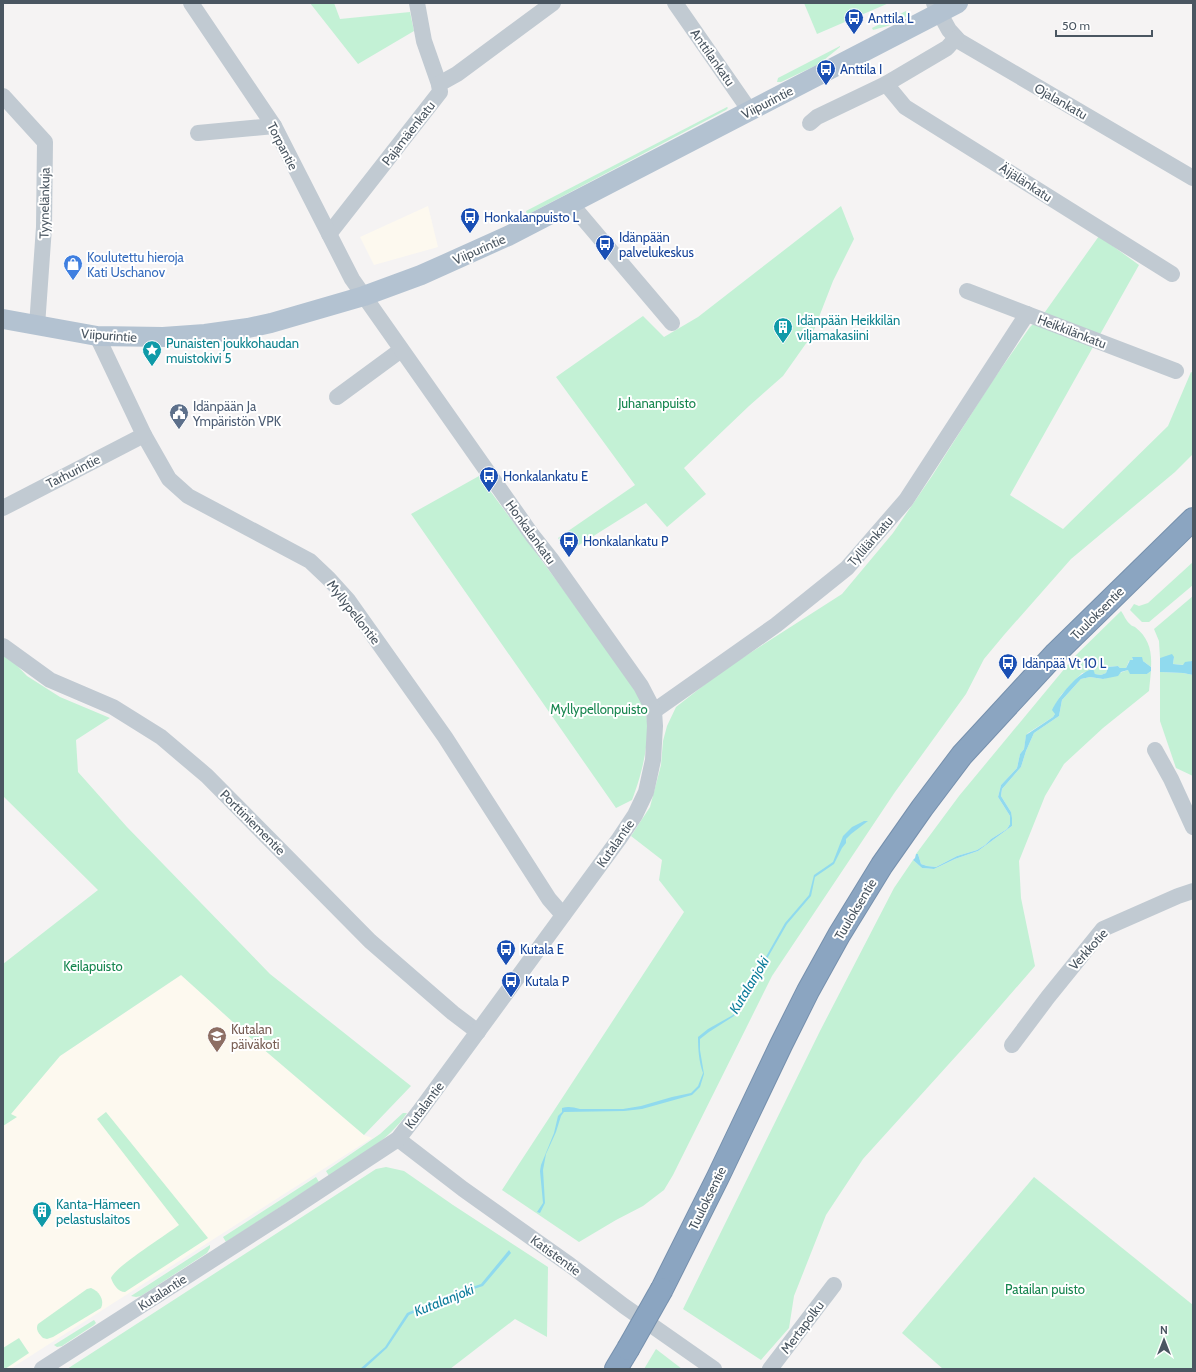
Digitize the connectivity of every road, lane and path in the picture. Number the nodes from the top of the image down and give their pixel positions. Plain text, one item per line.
1 (191, 3) edge
2 (416, 3) edge
3 (553, 3) edge
4 (675, 3) edge
5 (958, 3) edge
6 (937, 8) edge
7 (956, 38) junction
8 (439, 84) junction
9 (886, 84) junction
10 (3, 96) edge
11 (750, 111) junction
12 (810, 123) dead end
13 (274, 126) junction
14 (198, 133) dead end
15 (1193, 178) edge
16 (571, 204) junction
17 (329, 234) junction
18 (1172, 274) dead end
19 (967, 291) dead end
20 (364, 296) junction
21 (1027, 314) junction
22 (3, 319) edge
23 (672, 323) dead end
24 (37, 326) junction
25 (97, 336) junction
26 (401, 350) junction
27 (1176, 371) dead end
28 (337, 397) dead end
29 (144, 435) junction
30 (3, 508) edge
31 (1193, 519) edge
32 (3, 646) edge
33 (654, 711) junction
34 (1155, 750) dead end
35 (1193, 827) edge
36 (1193, 891) edge
37 (563, 915) junction
38 (478, 1032) junction
39 (1012, 1045) dead end
40 (398, 1139) junction
41 (834, 1285) dead end
42 (42, 1369) edge
43 (616, 1369) edge
44 (714, 1369) edge
45 (770, 1369) edge

1 - 13 street, Torpantie
2 - 8 street
3 - 8 street, Pajamäenkatu
4 - 11 street, Anttilankatu
5 - 6 main road, Viipurintie
6 - 7 street, Ojalankatu
6 - 11 main road, Viipurintie
7 - 9 street
7 - 15 street, Ojalankatu
8 - 17 street, Pajamäenkatu
9 - 12 street
9 - 18 street, Äijälänkatu
10 - 24 street, Tyynelänkuja
11 - 16 main road, Viipurintie
13 - 14 street
13 - 17 street, Torpantie
16 - 20 main road, Viipurintie
16 - 23 street
17 - 20 street, Torpantie
19 - 21 street, Heikkilänkatu
20 - 25 main road, Viipurintie
20 - 26 street, Honkalankatu
21 - 27 street, Heikkilänkatu
21 - 33 street, Tyllilänkatu
22 - 24 main road, Viipurintie
24 - 25 main road, Viipurintie
25 - 29 street, Myllypellontie
26 - 28 street
26 - 33 street, Honkalankatu
29 - 30 street, Tarhurintie
29 - 37 street, Myllypellontie
31 - 43 highway, Tuuloksentie, bridge
32 - 38 street, Porttiniementie
33 - 37 street, Kutalantie
34 - 35 street
36 - 39 street, Verkkotie
37 - 38 street, Kutalantie
38 - 40 street, Kutalantie
40 - 42 street, Kutalantie
40 - 44 street, Katistentie
41 - 45 street, Mertapolku

